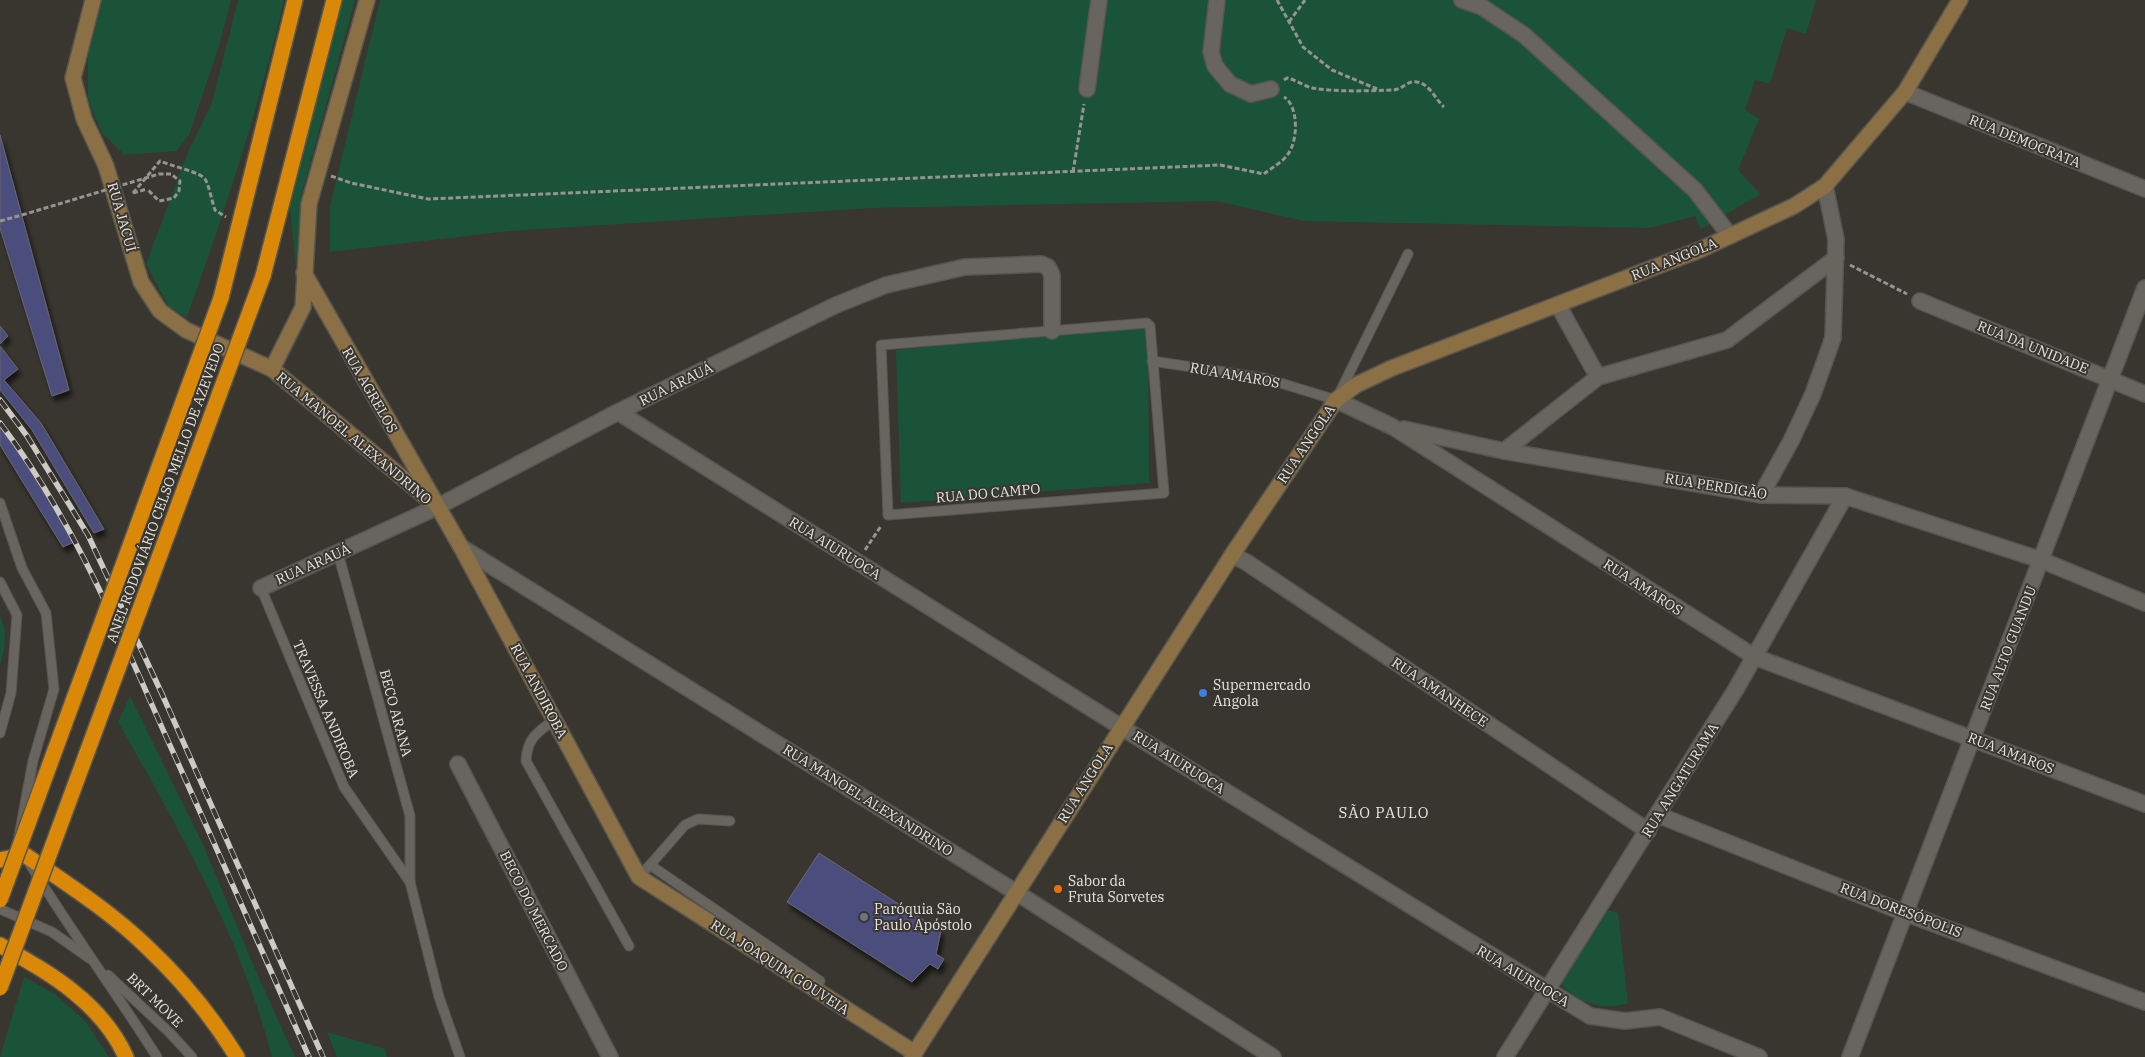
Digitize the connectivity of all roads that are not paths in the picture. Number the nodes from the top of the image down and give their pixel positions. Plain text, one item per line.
1 (93, 0) edge
2 (295, 0) edge
3 (334, 0) edge
4 (367, 0) edge
5 (1099, 0) edge
6 (1218, 0) edge
7 (1462, 0) edge
8 (1960, 0) edge
9 (1087, 88) road end
10 (1271, 89) road end
11 (1905, 92) junction
12 (1825, 186) junction
13 (2145, 189) edge
14 (1730, 236) junction
15 (1408, 254) dead end
16 (1836, 258) junction
17 (304, 273) junction
18 (2145, 288) edge
19 (1920, 301) road end
20 (1558, 305) junction
21 (1052, 331) junction
22 (1152, 361) junction
23 (272, 369) junction
24 (1598, 377) junction
25 (2112, 380) junction
26 (2145, 394) edge
27 (1336, 400) junction
28 (618, 412) junction
29 (1393, 427) junction
30 (1504, 451) junction
31 (1760, 495) junction
32 (1845, 496) junction
33 (0, 503) edge
34 (436, 506) junction
35 (460, 547) junction
36 (338, 553) junction
37 (1232, 554) junction
38 (2041, 560) junction
39 (0, 582) edge
40 (261, 588) joint
41 (2145, 603) edge
42 (1755, 657) junction
43 (554, 720) junction
44 (1121, 727) junction
45 (0, 733) edge
46 (1974, 738) junction
47 (458, 764) dead end
48 (2145, 804) edge
49 (1658, 815) junction
50 (730, 821) dead end
51 (1648, 831) junction
52 (24, 855) junction
53 (0, 860) edge
54 (650, 865) junction
55 (639, 877) junction
56 (410, 882) junction
57 (1017, 893) junction
58 (0, 900) edge
59 (0, 909) edge
60 (1905, 913) junction
61 (0, 945) edge
62 (630, 946) dead end
63 (97, 965) junction
64 (820, 981) dead end
65 (0, 988) edge
66 (1547, 991) junction
67 (2145, 1002) edge
68 (914, 1056) edge
69 (126, 1057) edge
70 (157, 1057) edge
71 (192, 1057) edge
72 (237, 1057) edge
73 (460, 1057) edge
74 (610, 1057) edge
75 (1273, 1057) edge
76 (1505, 1057) edge
77 (1759, 1057) edge
78 (1850, 1057) edge

1 - 23 street, RUA JACUÍ
2 - 58 highway, ANEL RODOVIÁRIO CELSO MELLO DE AZEVEDO, bridge
3 - 65 highway, ANEL RODOVIÁRIO CELSO MELLO DE AZEVEDO, bridge
4 - 17 street
5 - 9 street
6 - 10 street
7 - 14 street
8 - 11 street, RUA ANGOLA
11 - 12 street, RUA ANGOLA
11 - 13 street, RUA DEMOCRATA
12 - 14 street, RUA ANGOLA
12 - 16 street
14 - 20 street, RUA ANGOLA
15 - 27 lane
16 - 24 street
16 - 31 street
17 - 23 street
17 - 34 street, RUA AGRELOS
18 - 25 street, RUA ALTO GUANDU
19 - 25 street, RUA DA UNIDADE
20 - 24 street
20 - 27 street, RUA ANGOLA
21 - 22 lane, RUA DO CAMPO
21 - 22 lane, RUA DO CAMPO
21 - 28 street, RUA ARAUÁ
22 - 27 lane, RUA AMAROS
23 - 34 street, RUA MANOEL ALEXANDRINO
24 - 30 street
25 - 26 street, RUA DA UNIDADE
25 - 38 street, RUA ALTO GUANDU
27 - 29 street, RUA AMAROS
27 - 37 street, RUA ANGOLA
28 - 34 street, RUA ARAUÁ
28 - 44 street, RUA AIURUOCA
29 - 30 street, RUA PERDIGÃO
29 - 42 street, RUA AMAROS
30 - 31 street, RUA PERDIGÃO
31 - 32 street, RUA PERDIGÃO
32 - 38 street, RUA PERDIGÃO
32 - 42 street, RUA ANGATURAMA
33 - 52 lane
34 - 35 street, RUA ANDIROBA
34 - 36 street, RUA ARAUÁ
35 - 43 street, RUA ANDIROBA
35 - 57 street, RUA MANOEL ALEXANDRINO
36 - 40 street, RUA ARAUÁ
36 - 56 lane, BECO ARANA
37 - 44 street, RUA ANGOLA
37 - 51 street, RUA AMANHECE
38 - 41 street, RUA PERDIGÃO
38 - 46 street, RUA ALTO GUANDU
39 - 45 lane
40 - 56 lane, TRAVESSA ANDIROBA
42 - 46 street, RUA AMAROS
42 - 49 street, RUA ANGATURAMA
43 - 55 street, RUA ANDIROBA
43 - 62 lane
44 - 57 street, RUA ANGOLA
44 - 66 street, RUA AIURUOCA
46 - 48 street, RUA AMAROS
46 - 60 street, RUA ALTO GUANDU
47 - 74 street, BECO DO MERCADO
49 - 51 street, RUA ANGATURAMA
49 - 60 street, RUA DORESÓPOLIS
50 - 54 lane
51 - 66 street, RUA ANGATURAMA
52 - 53 highway
52 - 63 lane
52 - 72 highway
54 - 55 lane
54 - 64 lane
55 - 68 street, RUA JOAQUIM GOUVEIA
56 - 73 lane, TRAVESSA ANDIROBA
57 - 68 street, RUA ANGOLA
57 - 75 street, RUA MANOEL ALEXANDRINO
59 - 63 lane, BRT MOVE
60 - 67 street, RUA DORESÓPOLIS
60 - 78 street, RUA ALTO GUANDU
61 - 69 highway
63 - 70 lane, BRT MOVE
63 - 71 lane, BRT MOVE
66 - 76 street, RUA ANGATURAMA
66 - 77 street, RUA AIURUOCA

